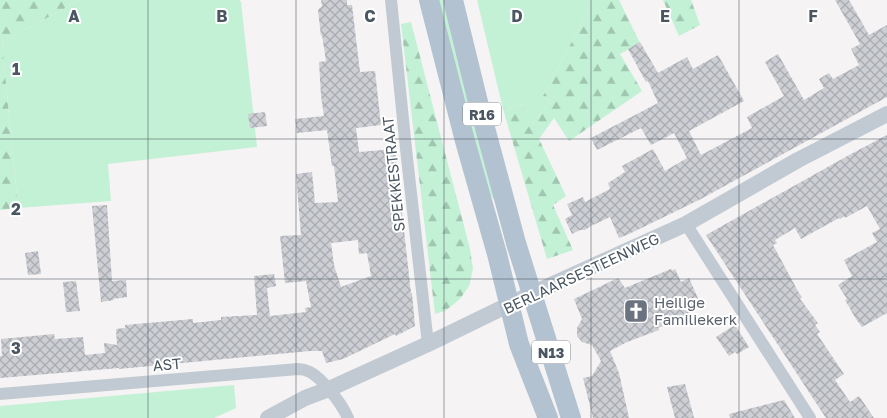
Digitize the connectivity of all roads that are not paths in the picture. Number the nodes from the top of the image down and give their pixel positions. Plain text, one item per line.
1 (391, 0) edge
2 (429, 0) edge
3 (453, 0) edge
4 (887, 114) edge
5 (686, 224) junction
6 (531, 294) junction
7 (509, 305) junction
8 (428, 344) junction
9 (329, 389) junction
10 (0, 394) edge
11 (268, 418) edge
12 (348, 418) edge
13 (548, 418) edge
14 (571, 418) edge
15 (810, 418) edge

1 - 8 street, SPEKKESTRAAT
2 - 7 main road, R16
3 - 6 main road, R16
4 - 5 street, BERLAARSESTEENWEG
5 - 6 street, BERLAARSESTEENWEG
5 - 15 street
6 - 7 street, BERLAARSESTEENWEG
6 - 14 main road, N13
7 - 8 street, BERLAARSESTEENWEG
7 - 13 main road, N13
8 - 9 street, BERLAARSESTEENWEG
9 - 10 street, AST
9 - 11 street, BERLAARSESTEENWEG
9 - 12 street, AST

